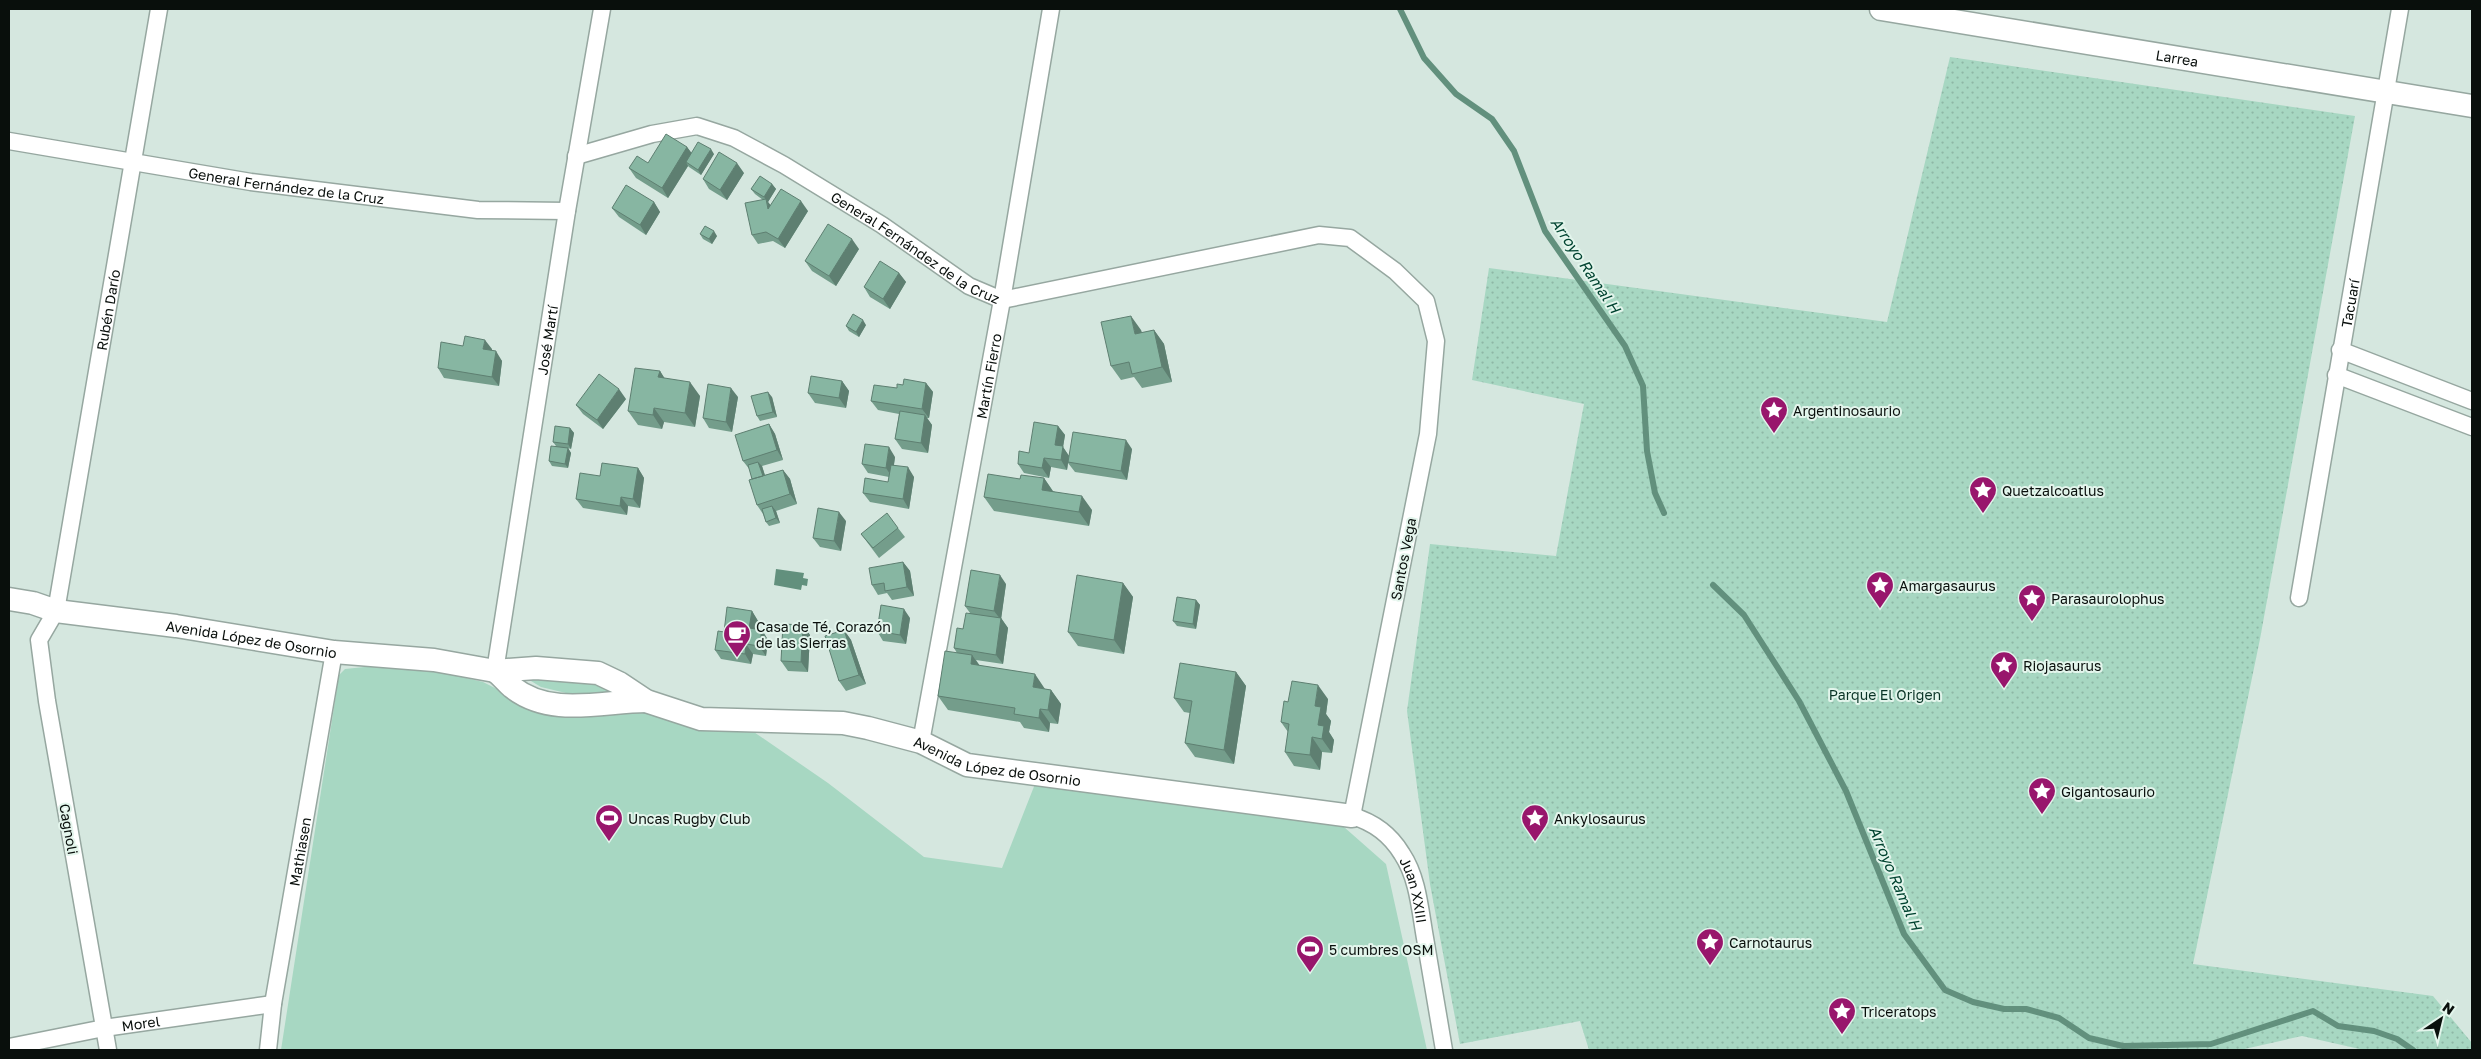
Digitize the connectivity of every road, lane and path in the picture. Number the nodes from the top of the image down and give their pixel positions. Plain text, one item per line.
1 (159, 9) edge
2 (602, 9) edge
3 (1051, 9) edge
4 (1881, 9) edge
5 (2400, 9) edge
6 (2385, 91) junction
7 (2472, 106) edge
8 (9, 140) edge
9 (576, 156) junction
10 (134, 161) junction
11 (566, 211) junction
12 (1002, 300) junction
13 (1426, 301) joint
14 (2340, 350) junction
15 (2336, 375) junction
16 (2472, 400) edge
17 (2472, 427) edge
18 (2298, 598) dead end
19 (9, 599) edge
20 (56, 611) junction
21 (334, 652) junction
22 (495, 671) junction
23 (646, 701) junction
24 (921, 742) junction
25 (1352, 816) junction
26 (273, 1004) junction
27 (104, 1028) junction
28 (9, 1047) edge
29 (108, 1050) edge
30 (268, 1050) edge
31 (1444, 1050) edge

1 - 10 street, Rubén Darío
2 - 9 street, José Martí
3 - 12 street, Martín Fierro
4 - 6 street, Larrea
5 - 6 street, Tacuarí
6 - 7 street, Larrea
6 - 14 street, Tacuarí
8 - 10 street, General Fernández de la Cruz
9 - 11 street, José Martí
9 - 12 street, General Fernández de la Cruz
10 - 11 street, General Fernández de la Cruz
10 - 20 street, Rubén Darío
11 - 22 street, José Martí
12 - 13 street, General Fernández de la Cruz
12 - 24 street, Martín Fierro
13 - 25 street, Santos Vega
14 - 15 street, Tacuarí
14 - 16 street
15 - 17 street
15 - 18 street, Tacuarí
19 - 20 street, Avenida López de Osornio
20 - 21 street, Avenida López de Osornio
20 - 27 street, Cagnoli
21 - 22 street, Avenida López de Osornio
21 - 26 street, Mathiasen
22 - 23 street, Avenida López de Osornio
22 - 23 street, Avenida López de Osornio
23 - 24 street, Avenida López de Osornio
24 - 25 street, Avenida López de Osornio
25 - 31 street, Juan XXIII
26 - 27 street, Morel
26 - 30 street, Mathiasen
27 - 28 street, Morel
27 - 29 street, Cagnoli

